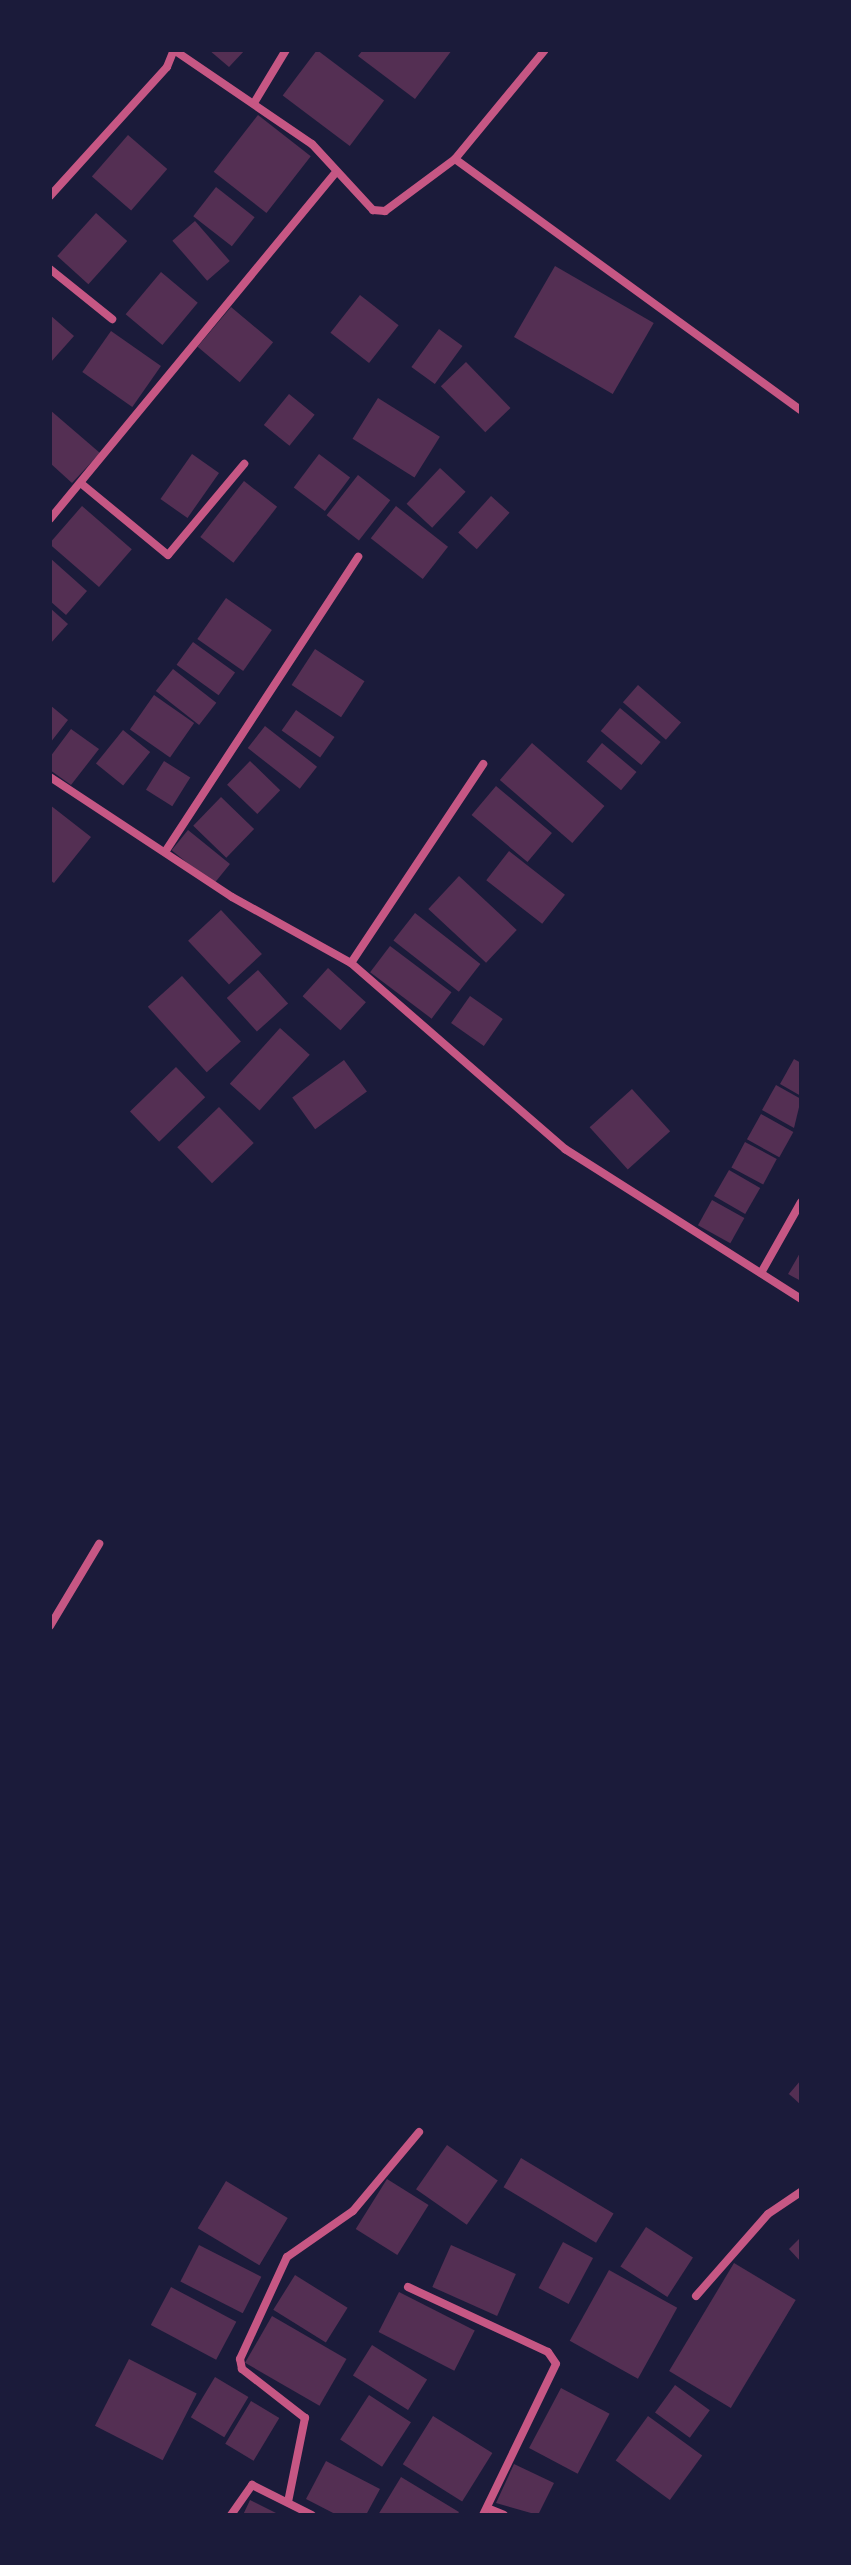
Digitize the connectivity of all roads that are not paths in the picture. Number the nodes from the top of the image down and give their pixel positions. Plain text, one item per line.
1 (174, 50) edge
2 (286, 50) edge
3 (545, 50) edge
4 (254, 103) junction
5 (455, 159) junction
6 (334, 174) junction
7 (50, 196) edge
8 (50, 269) edge
9 (112, 319) dead end
10 (801, 410) edge
11 (244, 464) dead end
12 (83, 485) junction
13 (50, 519) edge
14 (358, 557) dead end
15 (483, 764) dead end
16 (50, 777) edge
17 (165, 852) junction
18 (351, 963) junction
19 (801, 1202) edge
20 (761, 1273) junction
21 (801, 1299) edge
22 (99, 1544) dead end
23 (50, 1626) edge
24 (419, 2132) dead end
25 (801, 2192) edge
26 (408, 2287) dead end
27 (696, 2296) dead end
28 (288, 2502) junction
29 (485, 2512) edge
30 (231, 2515) edge
31 (312, 2515) edge
32 (504, 2515) edge

1 - 4 street
1 - 7 street
2 - 4 street
3 - 5 street
4 - 6 street
5 - 6 street
5 - 10 street
6 - 12 street
8 - 9 street
11 - 12 street
12 - 13 street
14 - 17 street
15 - 18 street
16 - 17 street
17 - 18 street
18 - 20 street
19 - 20 street
20 - 21 street
22 - 23 street
24 - 28 street
25 - 27 street
26 - 29 street
28 - 30 street
28 - 31 street
29 - 32 street

